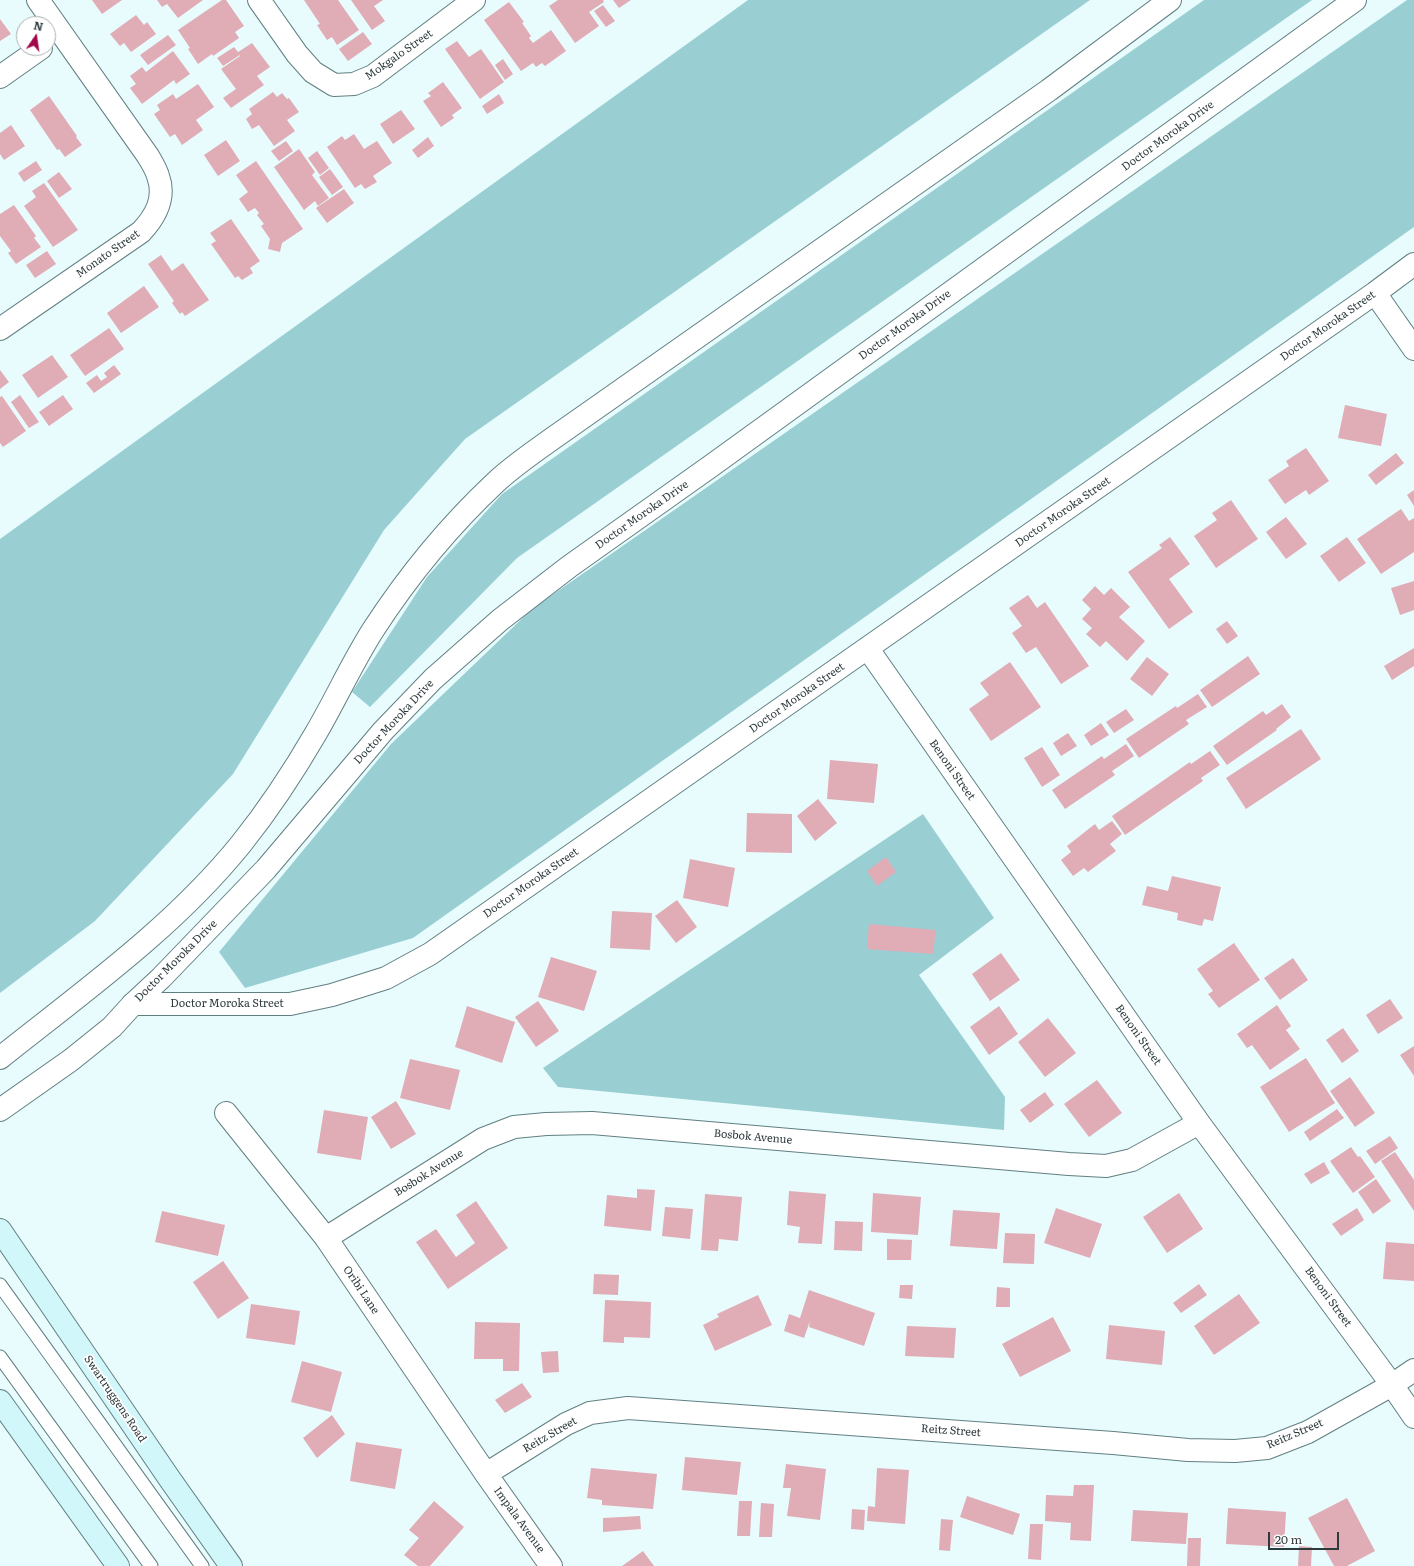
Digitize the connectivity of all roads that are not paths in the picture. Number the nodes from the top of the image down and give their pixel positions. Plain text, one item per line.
1 (38, 0) edge
2 (259, 0) edge
3 (474, 0) edge
4 (1170, 0) edge
5 (1355, 0) edge
6 (45, 16) edge
7 (56, 39) edge
8 (30, 56) edge
9 (0, 77) edge
10 (1414, 264) edge
11 (1375, 293) junction
12 (0, 329) edge
13 (1414, 349) edge
14 (868, 649) junction
15 (133, 1004) junction
16 (0, 1058) edge
17 (0, 1110) edge
18 (226, 1113) dead end
19 (1199, 1123) junction
20 (0, 1230) edge
21 (326, 1238) junction
22 (0, 1285) edge
23 (0, 1357) edge
24 (1414, 1370) edge
25 (1392, 1385) junction
26 (0, 1401) edge
27 (1414, 1417) edge
28 (486, 1474) junction
29 (118, 1566) edge
30 (151, 1566) edge
31 (202, 1566) edge
32 (231, 1566) edge
33 (551, 1566) edge

1 - 6 street, Monato Street
2 - 3 street, Mokgalo Street
4 - 16 street
5 - 15 street, Doctor Moroka Drive
7 - 12 street, Monato Street
8 - 9 street
10 - 11 street, Doctor Moroka Street
11 - 13 street
11 - 14 street, Doctor Moroka Street
14 - 15 street, Doctor Moroka Street
14 - 19 street, Benoni Street
15 - 17 street, Doctor Moroka Drive
18 - 21 street, Oribi Lane
19 - 21 street, Bosbok Avenue
19 - 25 street, Benoni Street
20 - 32 main road, Swartruggens Road
21 - 28 street, Oribi Lane
22 - 31 lane
23 - 30 lane
24 - 25 street, Reitz Street
25 - 27 street, Benoni Street
25 - 28 street, Reitz Street
26 - 29 main road
28 - 33 street, Impala Avenue

